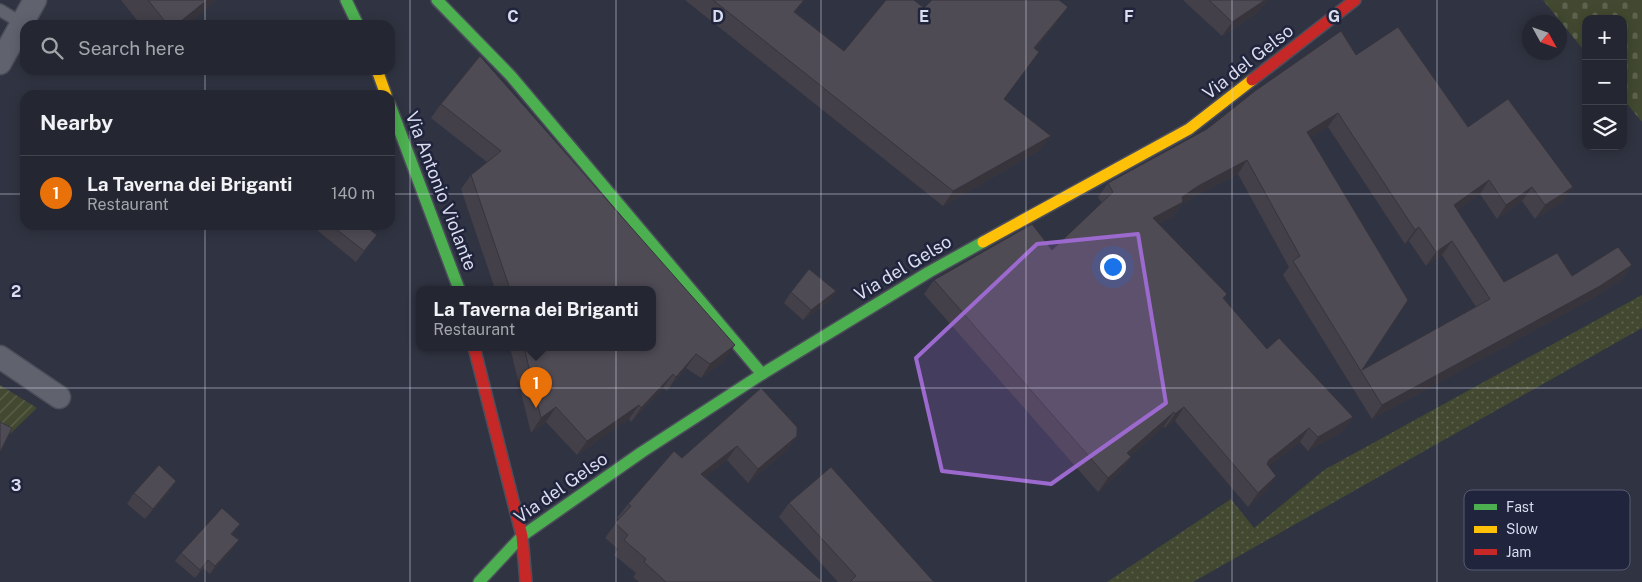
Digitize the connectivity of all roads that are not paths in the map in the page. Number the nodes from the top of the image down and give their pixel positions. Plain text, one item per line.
1 (36, 0) edge
2 (346, 0) edge
3 (437, 0) edge
4 (1355, 0) edge
5 (0, 10) edge
6 (25, 20) edge
7 (356, 20) edge
8 (20, 22) edge
9 (20, 29) edge
10 (0, 63) edge
11 (379, 75) edge
12 (384, 90) edge
13 (395, 119) edge
14 (459, 286) edge
15 (475, 351) edge
16 (0, 357) edge
17 (762, 374) junction
18 (59, 397) dead end
19 (522, 536) junction
20 (479, 582) edge
21 (526, 582) edge

1 - 6 street
2 - 7 street
3 - 17 street
4 - 17 street, Via del Gelso
5 - 8 lane
9 - 10 street
11 - 12 street, Via Antonio Violante
13 - 14 street, Via Antonio Violante
15 - 19 street
16 - 18 street
17 - 19 street, Via del Gelso
19 - 20 street, Via del Gelso
19 - 21 street

